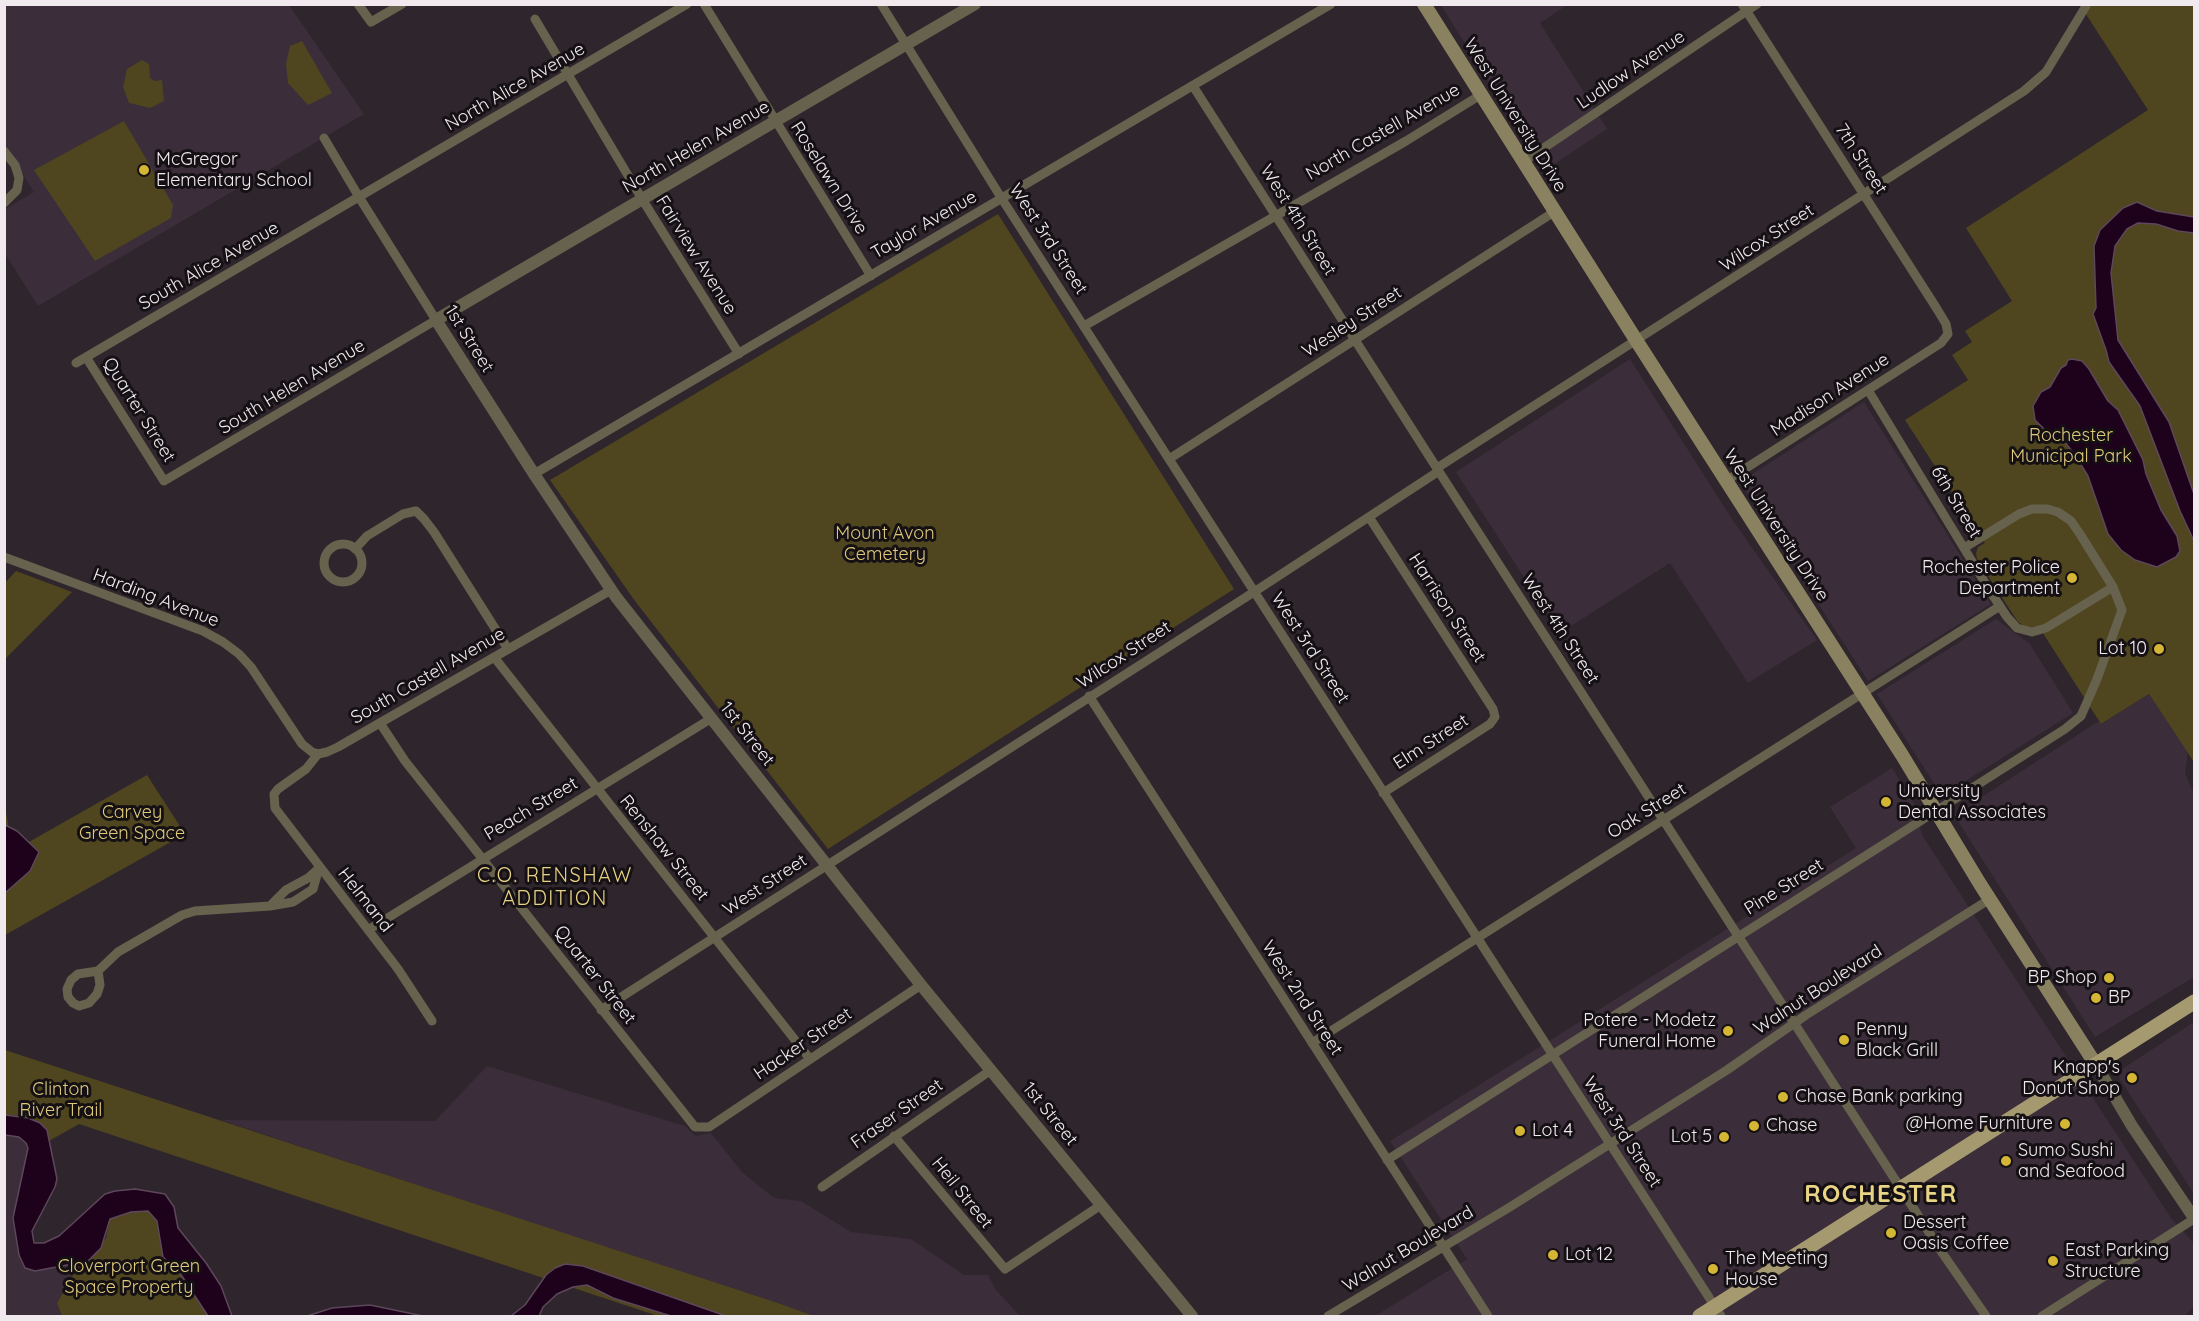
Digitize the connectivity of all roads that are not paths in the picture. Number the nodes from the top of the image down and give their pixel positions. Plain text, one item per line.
1 (358, 4) edge
2 (402, 4) edge
3 (687, 4) edge
4 (704, 4) edge
5 (881, 4) edge
6 (975, 4) edge
7 (1331, 4) edge
8 (1424, 4) edge
9 (1757, 4) edge
10 (2086, 6) edge
11 (1744, 8) edge
12 (535, 19) dead end
13 (906, 45) junction
14 (566, 75) junction
15 (1193, 86) junction
16 (1482, 94) junction
17 (775, 122) junction
18 (324, 138) dead end
19 (4, 151) edge
20 (1523, 162) junction
21 (1864, 195) junction
22 (359, 197) junction
23 (642, 199) junction
24 (1002, 199) junction
25 (4, 203) edge
26 (1554, 212) junction
27 (1275, 215) junction
28 (870, 276) junction
29 (436, 320) junction
30 (1084, 326) junction
31 (1947, 334) joint
32 (1355, 340) junction
33 (1636, 340) junction
34 (739, 354) junction
35 (86, 357) junction
36 (76, 363) dead end
37 (1868, 390) junction
38 (1169, 459) junction
39 (1438, 470) junction
40 (534, 474) junction
41 (164, 481) joint
42 (1726, 481) junction
43 (1369, 517) junction
44 (1964, 548) junction
45 (355, 549) junction
46 (4, 558) edge
47 (2113, 586) junction
48 (611, 590) junction
49 (1254, 592) junction
50 (2000, 606) junction
51 (508, 649) junction
52 (494, 657) junction
53 (1863, 693) junction
54 (1089, 696) junction
55 (1495, 717) joint
56 (712, 718) junction
57 (380, 723) junction
58 (318, 754) junction
59 (596, 789) junction
60 (1383, 793) junction
61 (273, 800) joint
62 (1935, 810) junction
63 (1664, 820) junction
64 (482, 859) junction
65 (826, 865) junction
66 (319, 868) junction
67 (1990, 899) junction
68 (368, 930) junction
69 (1738, 935) junction
70 (714, 938) junction
71 (1477, 939) junction
72 (98, 971) dead end
73 (921, 985) junction
74 (2194, 1002) edge
75 (601, 1010) junction
76 (432, 1021) dead end
77 (1796, 1023) junction
78 (1312, 1043) junction
79 (1552, 1054) junction
80 (810, 1059) junction
81 (2096, 1065) junction
82 (991, 1070) junction
83 (702, 1128) joint
84 (894, 1136) junction
85 (1610, 1144) junction
86 (1386, 1160) junction
87 (822, 1187) dead end
88 (1902, 1188) junction
89 (1101, 1205) junction
90 (2194, 1218) edge
91 (1444, 1248) junction
92 (1718, 1312) edge
93 (1192, 1317) edge
94 (1328, 1317) edge
95 (1488, 1317) edge
96 (1700, 1317) edge
97 (1986, 1317) edge
98 (2042, 1317) edge

1 - 2 street
3 - 14 street, North Alice Avenue
4 - 17 street, Roselawn Drive
5 - 13 street, West 3rd Street
6 - 13 street, North Helen Avenue
7 - 15 street, Taylor Avenue
8 - 16 main road, West University Drive
9 - 11 street, Ludlow Avenue
10 - 21 street, Wilcox Street
11 - 20 street, Ludlow Avenue
11 - 21 street, 7th Street
12 - 14 street, Fairview Avenue
13 - 17 street, North Helen Avenue
13 - 24 street, West 3rd Street
14 - 22 street, North Alice Avenue
14 - 23 street, Fairview Avenue
15 - 24 street, Taylor Avenue
15 - 27 street, West 4th Street
16 - 20 main road, West University Drive
16 - 27 street, North Castell Avenue
17 - 23 street, North Helen Avenue
17 - 28 street, Roselawn Drive
18 - 22 street, 1st Street
19 - 25 street
20 - 26 main road, West University Drive
21 - 31 street, 7th Street
21 - 33 street, Wilcox Street
22 - 29 street, 1st Street
22 - 35 street, South Alice Avenue
23 - 29 street, North Helen Avenue
23 - 34 street, Fairview Avenue
24 - 28 street, Taylor Avenue
24 - 30 street, West 3rd Street
26 - 32 street, Wesley Street
26 - 33 main road, West University Drive
27 - 30 street, North Castell Avenue
27 - 32 street, West 4th Street
28 - 34 street, Taylor Avenue
29 - 40 street, 1st Street
29 - 41 street, South Helen Avenue
30 - 38 street, West 3rd Street
31 - 37 street, Madison Avenue
32 - 38 street, Wesley Street
32 - 39 street, West 4th Street
33 - 39 street, Wilcox Street
33 - 42 main road, West University Drive
34 - 40 street, Taylor Avenue
35 - 36 street, South Alice Avenue
35 - 41 street, Quarter Street
37 - 42 street, Madison Avenue
37 - 44 street, 6th Street
38 - 49 street, West 3rd Street
39 - 43 street, Wilcox Street
39 - 63 street, West 4th Street
40 - 48 street, 1st Street
42 - 53 main road, West University Drive
43 - 49 street, Wilcox Street
43 - 55 street, Harrison Street
44 - 47 street
44 - 50 street, 6th Street
45 - 45 street
45 - 51 street
46 - 58 street, Harding Avenue
47 - 50 street, 6th Street
47 - 62 street, Pine Street
48 - 51 street, South Castell Avenue
48 - 56 street, 1st Street
49 - 54 street, Wilcox Street
49 - 60 street, West 3rd Street
50 - 53 street, Oak Street
51 - 52 street, South Castell Avenue
52 - 57 street, South Castell Avenue
52 - 59 street, Renshaw Street
53 - 62 main road, West University Drive
53 - 63 street, Oak Street
54 - 65 street, Wilcox Street
54 - 78 street, West 2nd Street
55 - 60 street, Elm Street
56 - 59 street, Peach Street
56 - 65 street, 1st Street
57 - 58 street, South Castell Avenue
57 - 64 street, Quarter Street
58 - 61 street, South Castell Avenue
59 - 64 street, Peach Street
59 - 70 street, Renshaw Street
60 - 71 street, West 3rd Street
61 - 66 street, Helmand
62 - 67 main road, West University Drive
62 - 69 street, Pine Street
63 - 69 street, West 4th Street
63 - 71 street, Oak Street
64 - 68 street, Peach Street
64 - 75 street, Quarter Street
65 - 70 street, West Street
65 - 73 street, 1st Street
66 - 68 street, Helmand
66 - 72 street
67 - 77 street, Walnut Boulevard
67 - 81 main road, West University Drive
68 - 76 street, Helmand
69 - 77 street, West 4th Street
69 - 79 street, Pine Street
70 - 75 street, West Street
70 - 80 street, Renshaw Street
71 - 78 street, Oak Street
71 - 79 street, West 3rd Street
73 - 80 street, Hacker Street
73 - 82 street, 1st Street
74 - 81 main road
75 - 83 street, Quarter Street
77 - 85 street, Walnut Boulevard
77 - 88 street, West 4th Street
78 - 86 street, West 2nd Street
79 - 85 street, West 3rd Street
79 - 86 street, Pine Street
80 - 83 street, Hacker Street
81 - 88 main road
81 - 90 street
82 - 84 street, Fraser Street
82 - 89 street, 1st Street
84 - 87 street, Fraser Street
84 - 89 street, Heil Street
85 - 91 street, Walnut Boulevard
85 - 92 street, West 3rd Street
86 - 91 street, West 2nd Street
88 - 92 main road
88 - 97 street, West 4th Street
89 - 93 street, 1st Street
90 - 98 street
91 - 94 street, Walnut Boulevard
91 - 95 street, West 2nd Street
92 - 96 main road

